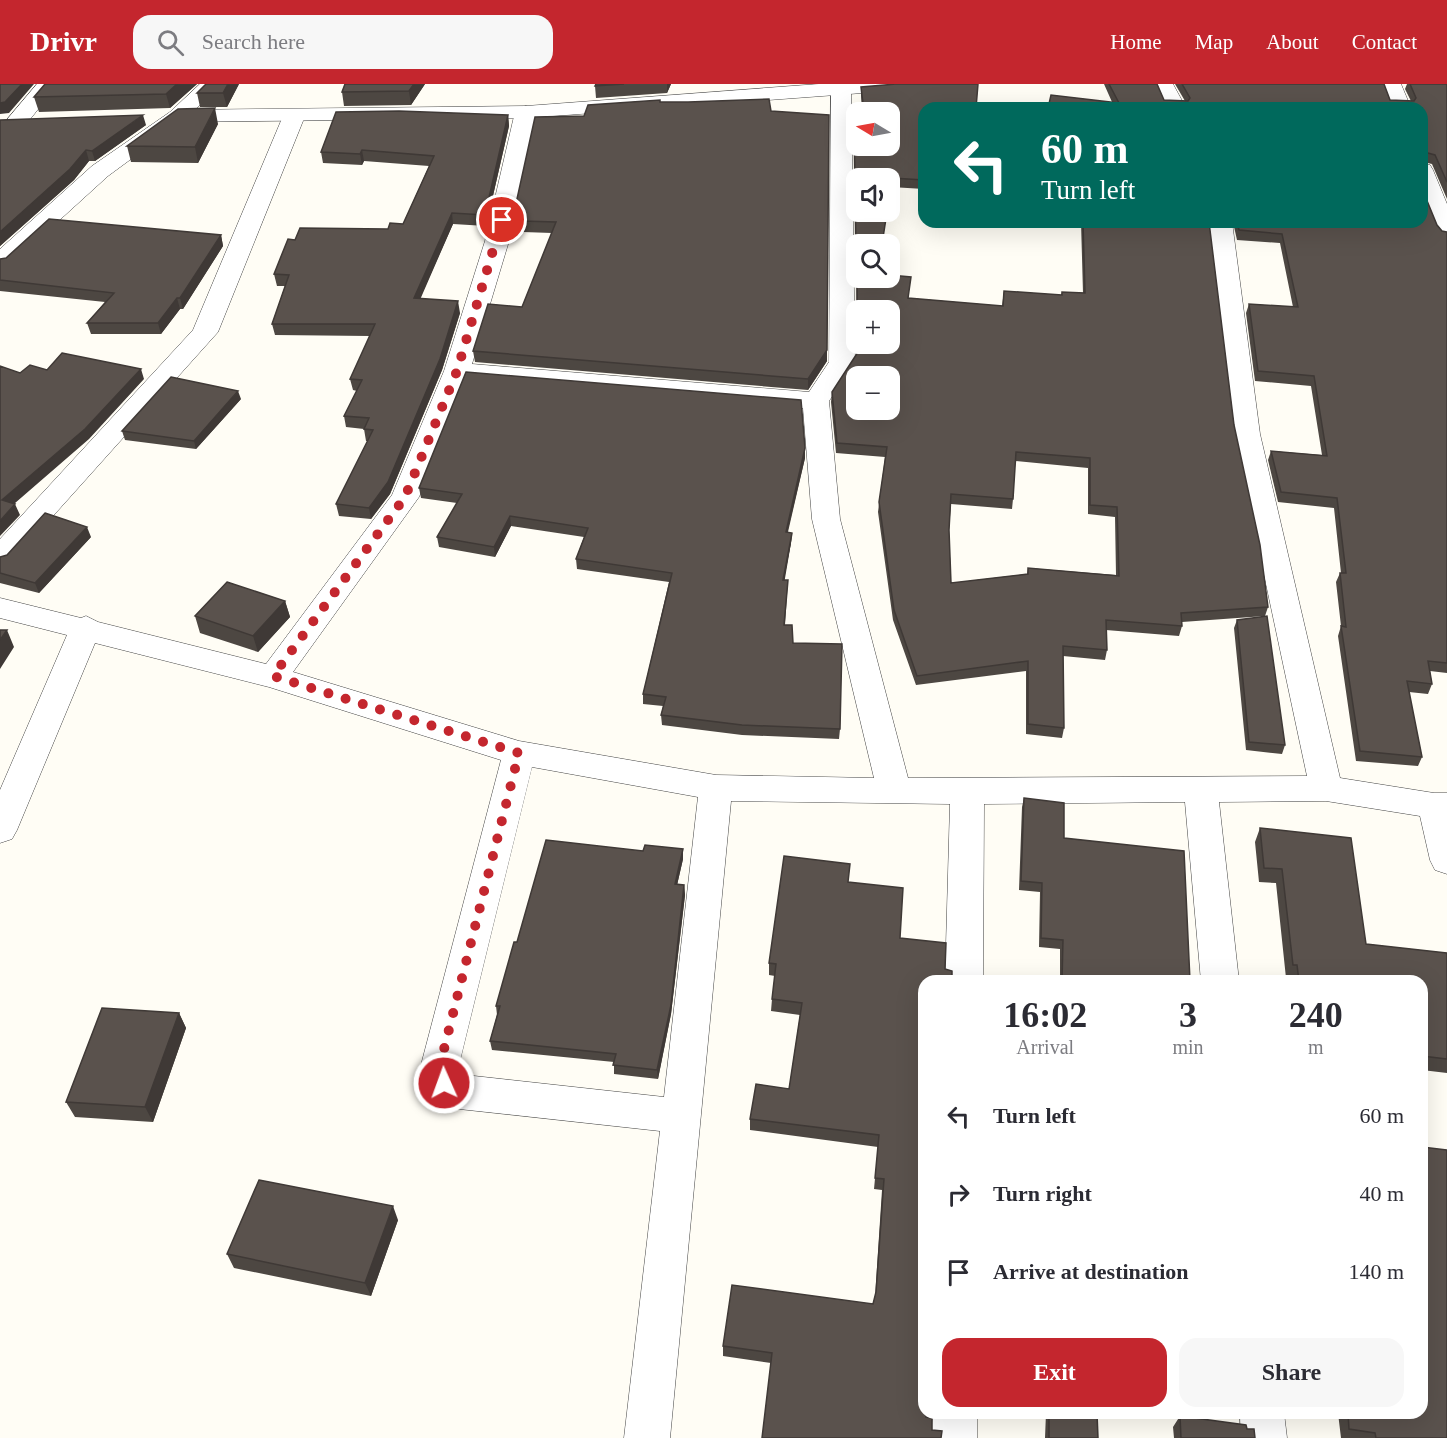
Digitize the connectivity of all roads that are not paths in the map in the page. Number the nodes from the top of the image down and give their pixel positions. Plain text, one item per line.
1 (48, 84) edge
2 (213, 84) edge
3 (903, 84) edge
4 (1164, 84) edge
5 (1391, 84) edge
6 (841, 86) edge
7 (1172, 102) edge
8 (1398, 102) edge
9 (526, 111) junction
10 (177, 116) junction
11 (294, 116) junction
12 (142, 117) edge
13 (39, 121) edge
14 (8, 122) edge
15 (1432, 179) edge
16 (1221, 228) edge
17 (1447, 233) edge
18 (0, 262) edge
19 (457, 371) junction
20 (816, 401) junction
21 (0, 557) edge
22 (0, 608) edge
23 (86, 627) junction
24 (273, 676) junction
25 (519, 753) junction
26 (716, 788) junction
27 (1326, 788) junction
28 (1201, 790) junction
29 (894, 791) junction
30 (967, 792) junction
31 (1441, 806) edge
32 (0, 830) edge
33 (1447, 860) edge
34 (964, 975) edge
35 (1219, 975) edge
36 (681, 1116) junction
37 (955, 1419) edge
38 (1262, 1419) edge
39 (646, 1438) edge
40 (954, 1438) edge
41 (1264, 1438) edge

1 - 14 street
2 - 10 street
3 - 6 street
4 - 7 street
5 - 8 street
6 - 9 street
6 - 20 street
9 - 11 street
9 - 19 street
10 - 11 street
10 - 12 street
10 - 18 street
11 - 21 street
13 - 14 street
15 - 17 street
16 - 27 street
19 - 20 street
19 - 24 street
20 - 29 street
22 - 23 street
23 - 24 street
23 - 32 street
24 - 25 street
25 - 26 street
25 - 36 street
26 - 29 street
26 - 36 street
27 - 28 street
27 - 31 street
28 - 30 street
28 - 35 street
29 - 30 street
30 - 34 street
31 - 33 street
36 - 39 street
37 - 40 street
38 - 41 street

